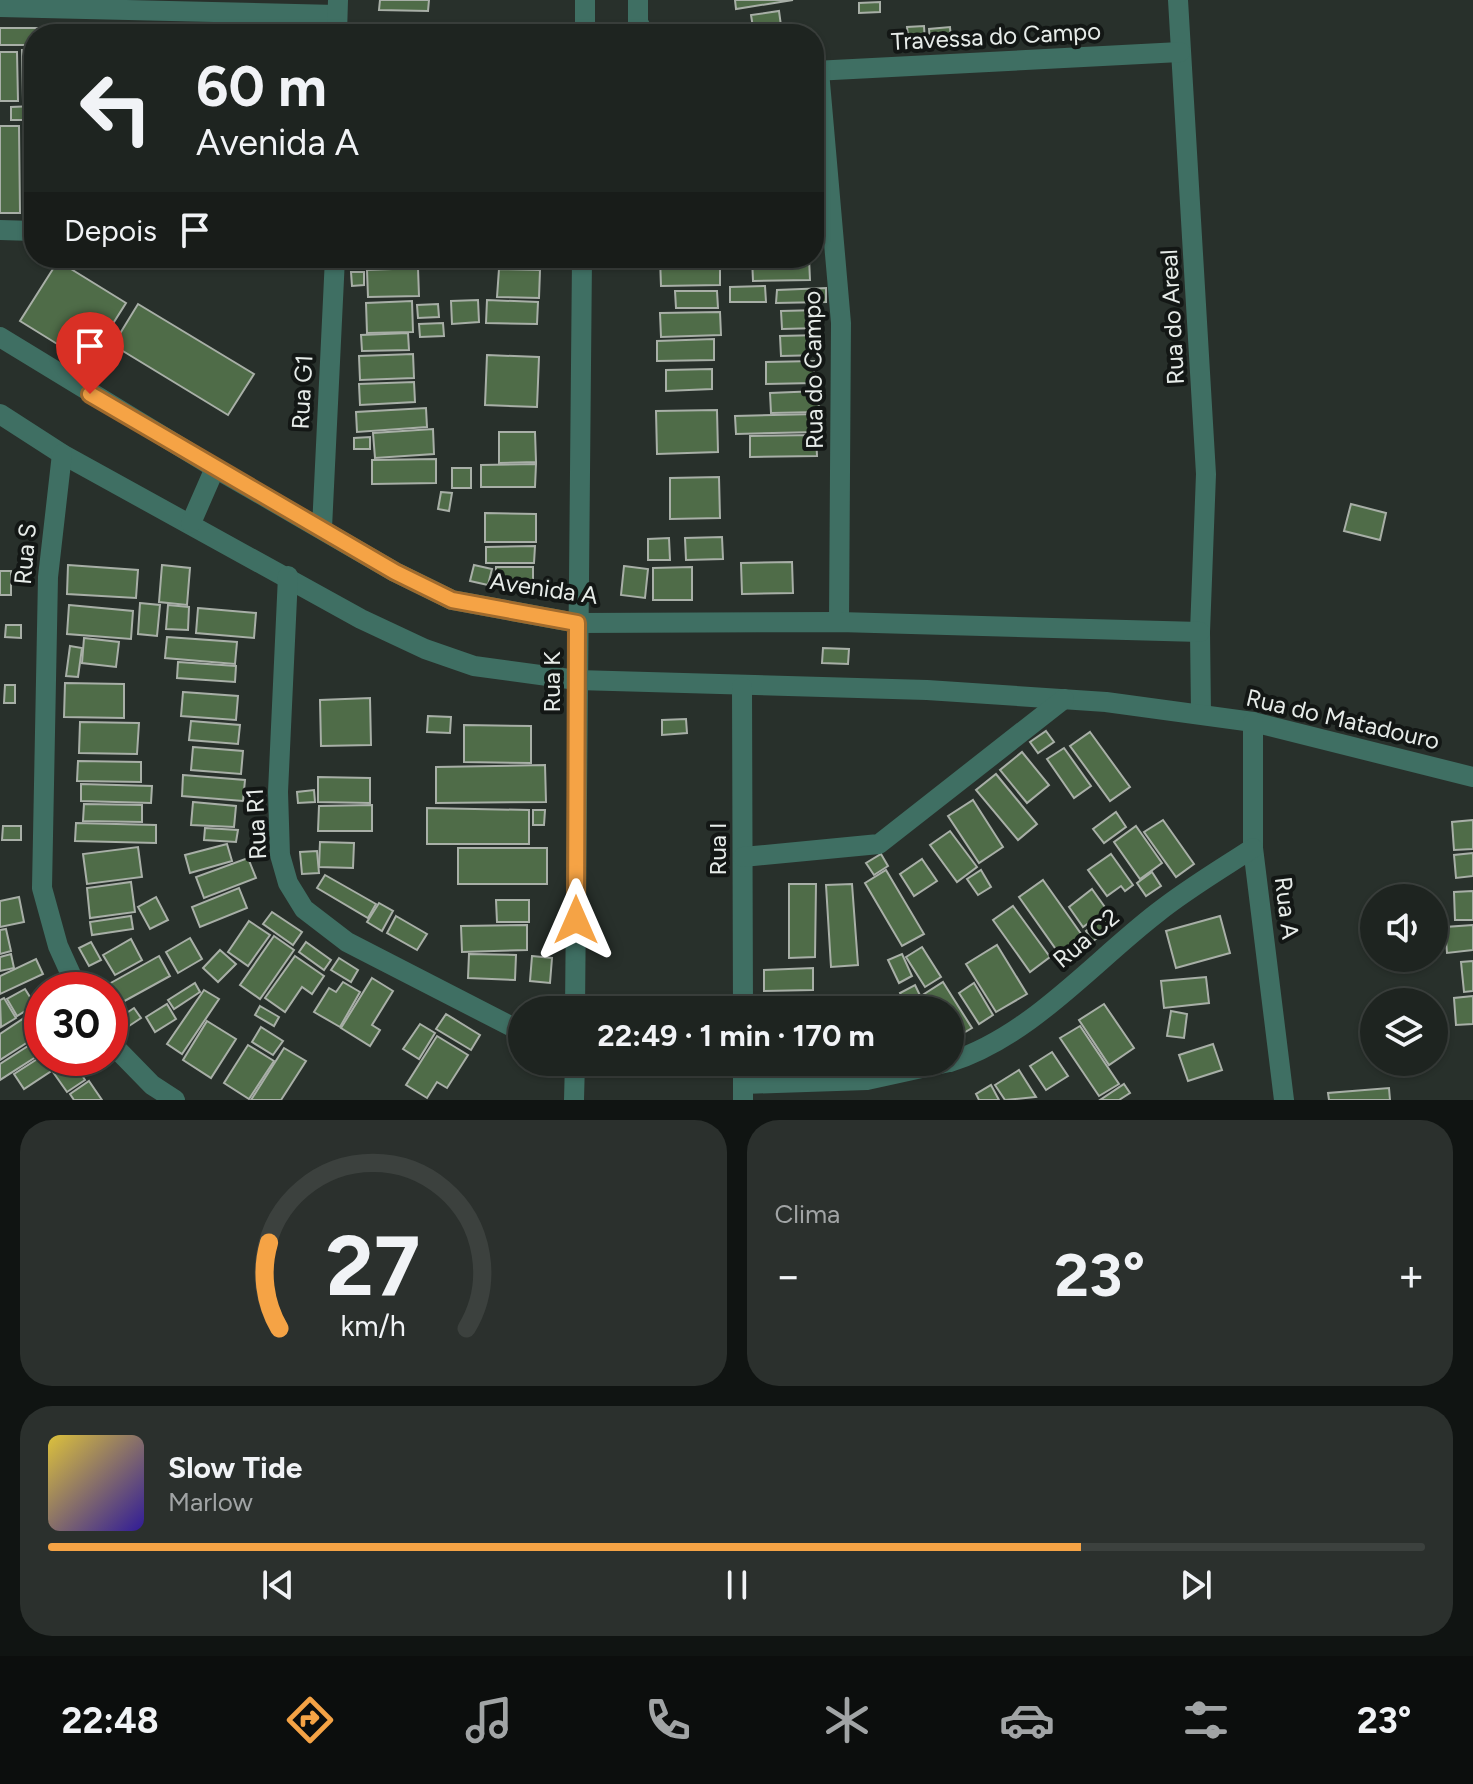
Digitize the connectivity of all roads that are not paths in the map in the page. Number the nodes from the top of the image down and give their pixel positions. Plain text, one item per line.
1 (585, 0) edge
2 (638, 0) edge
3 (1178, 0) edge
4 (0, 7) edge
5 (337, 16) edge
6 (585, 24) edge
7 (639, 24) edge
8 (1180, 52) junction
9 (824, 71) edge
10 (824, 152) edge
11 (0, 230) edge
12 (24, 231) edge
13 (335, 268) edge
14 (582, 268) edge
15 (0, 337) edge
16 (0, 414) edge
17 (62, 454) junction
18 (215, 468) junction
19 (191, 523) junction
20 (322, 528) junction
21 (288, 576) junction
22 (839, 622) junction
23 (577, 623) junction
24 (1200, 632) junction
25 (577, 680) junction
26 (742, 687) junction
27 (1064, 699) junction
28 (1201, 714) junction
29 (1253, 722) junction
30 (1473, 777) edge
31 (1253, 848) junction
32 (743, 857) junction
33 (70, 972) edge
34 (575, 996) edge
35 (743, 996) edge
36 (508, 1025) edge
37 (964, 1058) edge
38 (128, 1060) edge
39 (575, 1076) edge
40 (885, 1076) edge
41 (744, 1092) edge
42 (175, 1100) edge
43 (574, 1100) edge
44 (1284, 1100) edge

1 - 6 street
2 - 7 street
3 - 8 street, Rua do Areal
4 - 5 street
8 - 9 street, Travessa do Campo
8 - 24 street, Rua do Areal
10 - 22 street, Rua do Campo
11 - 12 street
13 - 20 street, Rua G1
14 - 23 street, Rua K
15 - 18 street, Avenida A
16 - 17 street
17 - 19 street
17 - 33 street, Rua S
18 - 19 street
18 - 20 street, Avenida A
19 - 21 street
20 - 23 street, Avenida A
21 - 25 street
21 - 36 street, Rua R1
22 - 23 street, Avenida A
22 - 24 street, Avenida A
23 - 25 street, Rua K
24 - 28 street, Rua do Areal
25 - 26 street
25 - 34 street, Rua K
26 - 27 street
26 - 32 street, Rua I
27 - 28 street
27 - 32 street
28 - 29 street, Rua do Matadouro
29 - 30 street, Rua do Matadouro
29 - 31 street, Rua A
31 - 37 street, Rua C2
31 - 44 street, Rua A
32 - 35 street, Rua I
38 - 42 street
39 - 43 street
40 - 41 street, Rua C2

